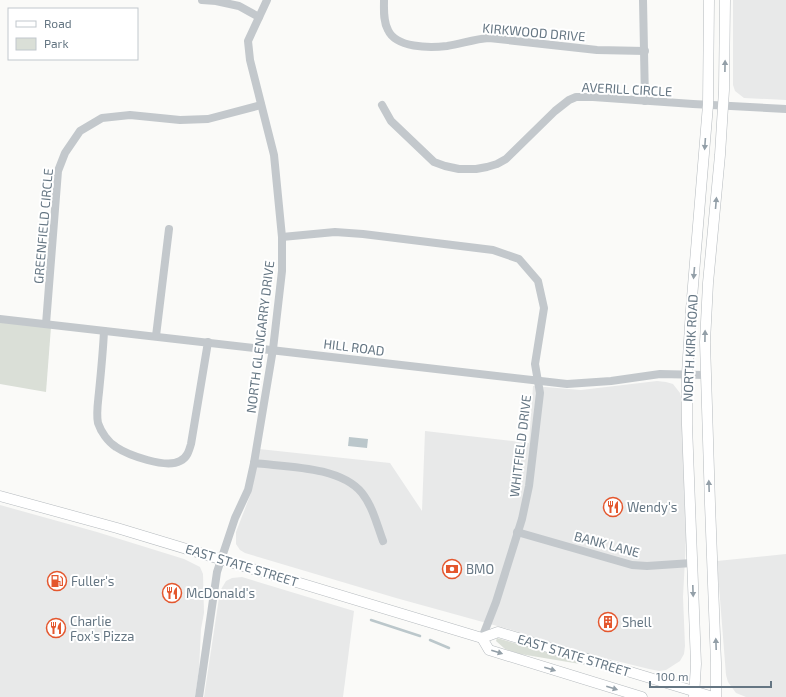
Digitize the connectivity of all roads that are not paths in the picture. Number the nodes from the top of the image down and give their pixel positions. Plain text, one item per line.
1 (202, 0) edge
2 (267, 0) edge
3 (384, 0) edge
4 (643, 0) edge
5 (709, 0) edge
6 (725, 0) edge
7 (259, 17) junction
8 (644, 50) junction
9 (645, 101) junction
10 (260, 105) junction
11 (382, 105) dead end
12 (708, 105) junction
13 (723, 105) junction
14 (786, 109) edge
15 (169, 229) dead end
16 (282, 237) junction
17 (0, 319) edge
18 (46, 324) junction
19 (104, 331) junction
20 (156, 336) junction
21 (208, 342) junction
22 (273, 349) junction
23 (687, 374) junction
24 (705, 375) junction
25 (538, 380) junction
26 (254, 463) junction
27 (0, 496) edge
28 (517, 532) junction
29 (383, 541) dead end
30 (220, 559) junction
31 (692, 563) junction
32 (482, 638) junction
33 (694, 694) edge
34 (199, 697) edge
35 (642, 697) edge
36 (713, 697) edge
37 (716, 697) edge

1 - 7 street
2 - 7 street, NORTH GLENGARRY DRIVE
3 - 8 street, KIRKWOOD DRIVE
4 - 8 street
5 - 12 main road, NORTH KIRK ROAD
13 -> 6 main road, NORTH KIRK ROAD
7 - 10 street, NORTH GLENGARRY DRIVE
8 - 9 street
9 - 11 street, AVERILL CIRCLE
9 - 12 street, AVERILL CIRCLE
10 - 16 street, NORTH GLENGARRY DRIVE
10 - 18 street, GREENFIELD CIRCLE
12 - 13 street, AVERILL CIRCLE
12 -> 23 main road, NORTH KIRK ROAD
13 - 14 street, AVERILL CIRCLE
24 -> 13 main road, NORTH KIRK ROAD
15 - 20 street
16 - 22 street, NORTH GLENGARRY DRIVE
16 - 25 street, WHITFIELD DRIVE
17 - 18 street, HILL ROAD
18 - 19 street, HILL ROAD
19 - 20 street, HILL ROAD
19 - 21 street
20 - 21 street, HILL ROAD
21 - 22 street, HILL ROAD
22 - 25 street, HILL ROAD
22 - 26 street, NORTH GLENGARRY DRIVE
23 - 24 street, HILL ROAD
23 - 25 street, HILL ROAD
23 - 31 main road, NORTH KIRK ROAD
37 -> 24 main road, NORTH KIRK ROAD
25 - 28 street, WHITFIELD DRIVE
26 - 29 street
26 - 30 street, NORTH GLENGARRY DRIVE
27 - 30 main road, EAST STATE STREET
28 - 31 street, BANK LANE
28 - 32 street, WHITFIELD DRIVE
30 - 32 main road, EAST STATE STREET
30 - 34 street, NORTH GLENGARRY DRIVE
31 -> 33 main road, NORTH KIRK ROAD
32 - 33 main road, EAST STATE STREET
32 -> 35 main road, EAST STATE STREET
33 - 36 main road, EAST STATE STREET

